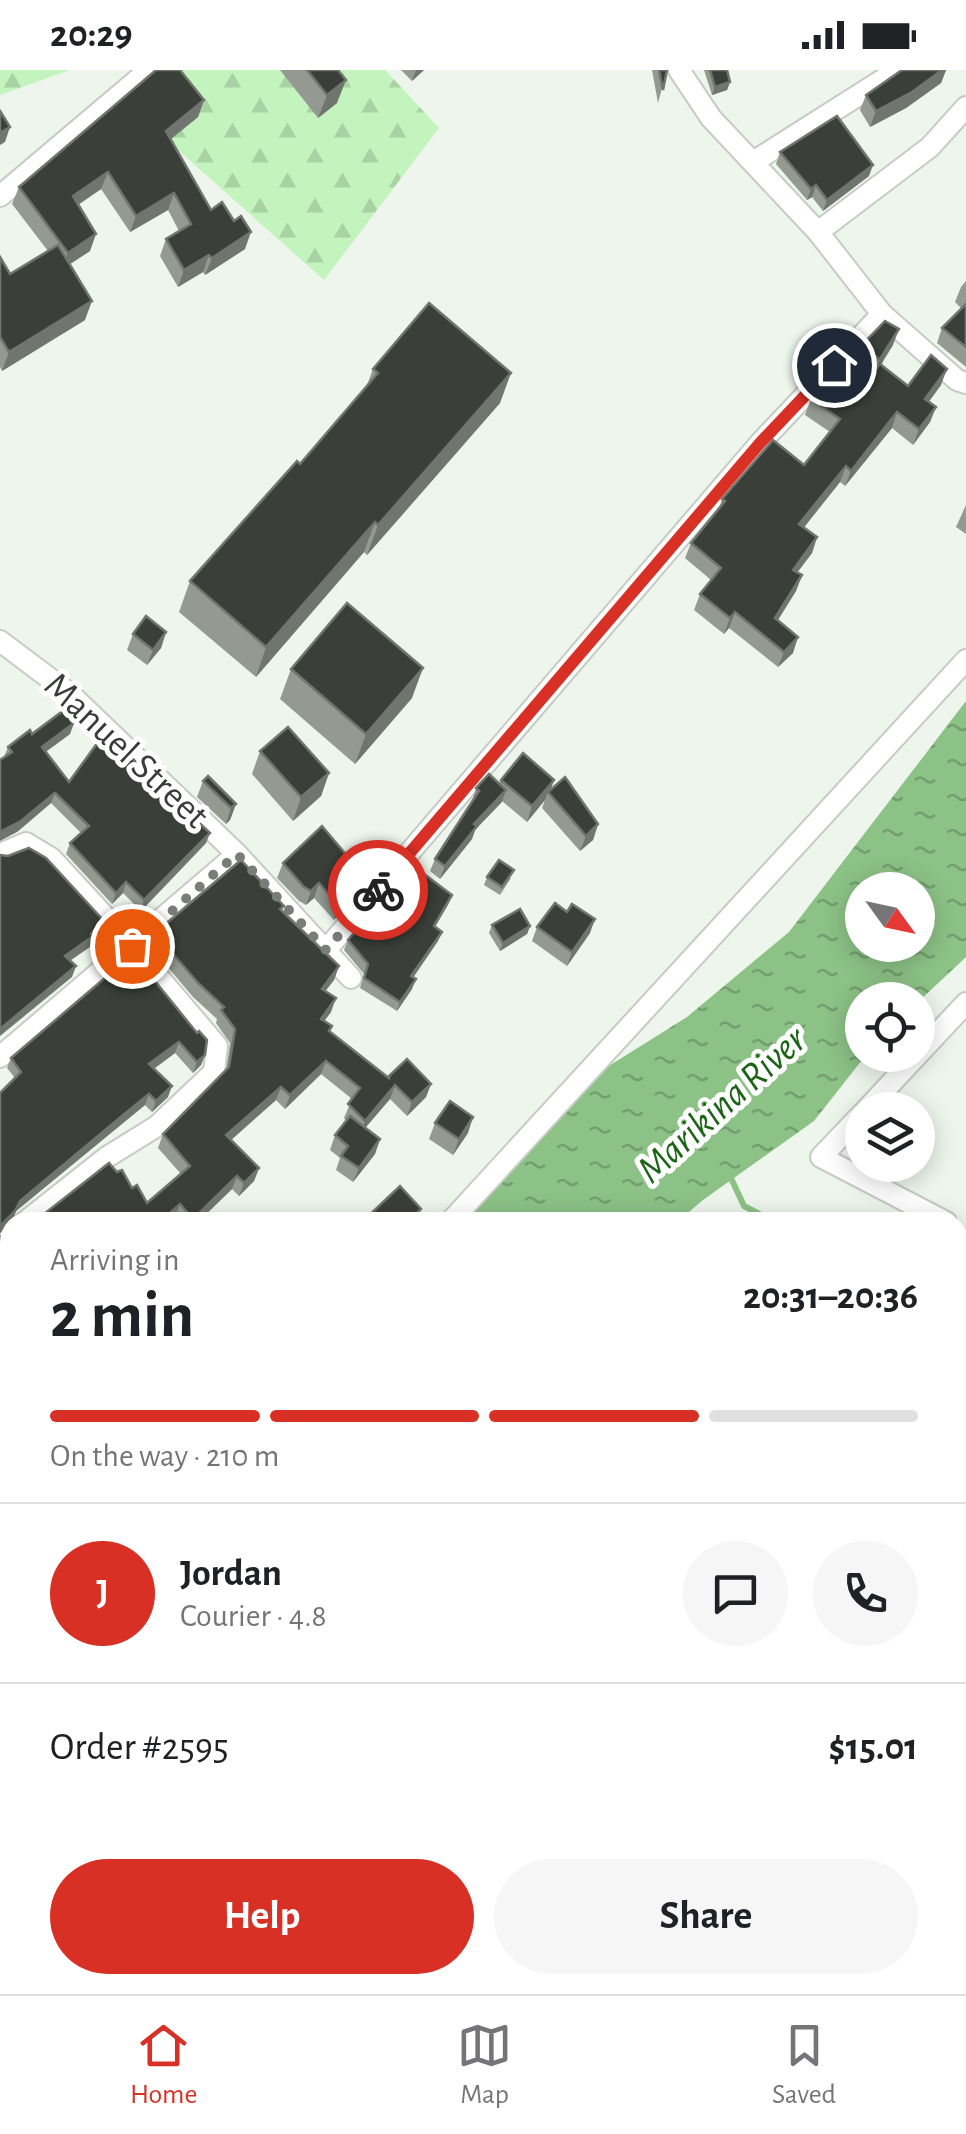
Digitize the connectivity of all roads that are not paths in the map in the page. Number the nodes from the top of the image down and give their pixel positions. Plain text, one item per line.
1 (149, 70) edge
2 (680, 70) edge
3 (898, 70) edge
4 (966, 108) edge
5 (753, 162) junction
6 (0, 196) edge
7 (818, 232) junction
8 (882, 314) junction
9 (961, 381) edge
10 (5, 653) edge
11 (966, 660) edge
12 (0, 854) edge
13 (237, 854) junction
14 (132, 946) junction
15 (326, 950) junction
16 (350, 978) dead end
17 (966, 1003) edge
18 (0, 1057) edge
19 (883, 1092) edge
20 (845, 1132) edge
21 (845, 1169) edge
22 (870, 1182) edge
23 (38, 1212) edge
24 (459, 1212) edge
25 (927, 1212) edge

1 - 6 street
2 - 5 street
3 - 5 street
4 - 7 street
5 - 7 street
7 - 8 street
8 - 9 street
8 - 15 street
10 - 13 street, Manuel Street
11 - 24 street
12 - 14 street
13 - 14 street
13 - 15 street, Manuel Street
14 - 18 street
14 - 23 street
15 - 16 street, Manuel Street
17 - 19 street
20 - 21 street
22 - 25 street

